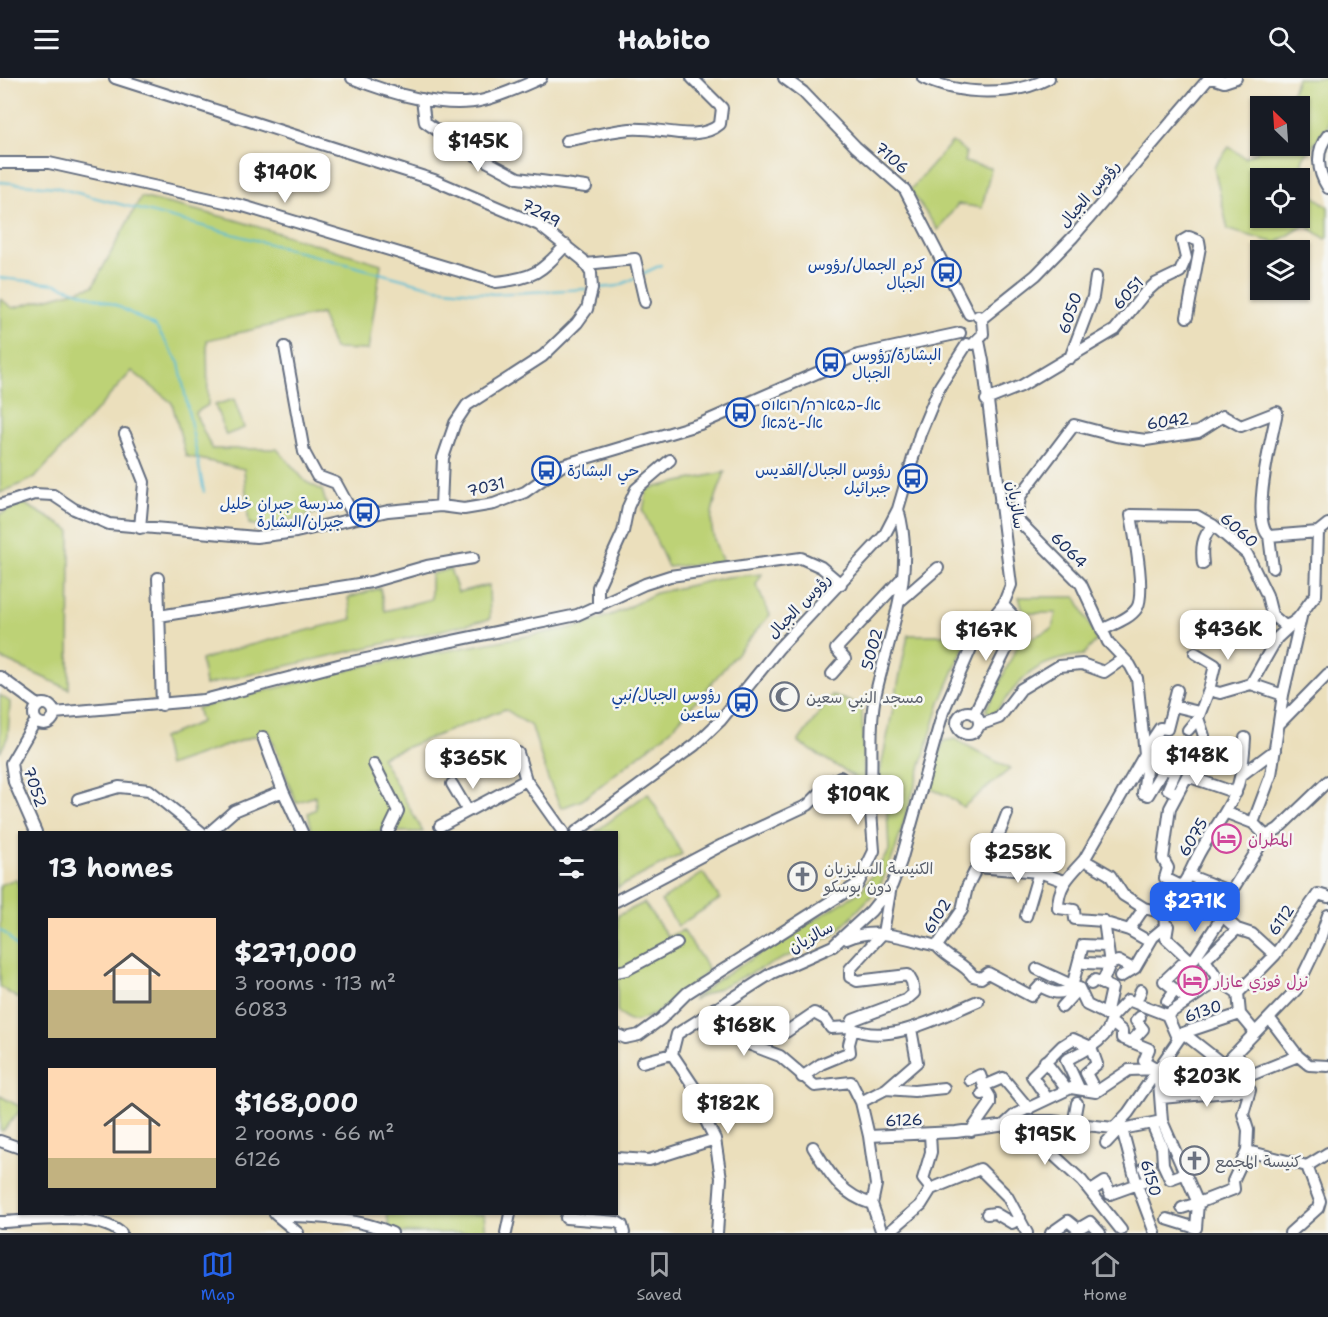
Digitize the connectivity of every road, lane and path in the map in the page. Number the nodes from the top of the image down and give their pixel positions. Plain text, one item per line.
1 (115, 78) edge
2 (352, 78) edge
3 (541, 78) edge
4 (692, 78) edge
5 (784, 78) edge
6 (923, 78) edge
7 (1049, 78) edge
8 (1211, 78) edge
9 (1236, 78) edge
10 (422, 99) junction
11 (1328, 135) edge
12 (566, 141) dead end
13 (0, 163) edge
14 (586, 187) dead end
15 (1328, 188) edge
16 (566, 245) junction
17 (586, 264) junction
18 (1096, 277) dead end
19 (645, 302) dead end
20 (969, 314) junction
21 (1187, 317) dead end
22 (981, 319) junction
23 (960, 333) junction
24 (973, 343) junction
25 (285, 346) dead end
26 (1070, 358) junction
27 (986, 400) junction
28 (125, 434) dead end
29 (670, 460) dead end
30 (1000, 502) junction
31 (0, 506) edge
32 (441, 506) junction
33 (898, 509) junction
34 (1016, 516) junction
35 (355, 518) junction
36 (1328, 524) edge
37 (1213, 525) junction
38 (140, 528) junction
39 (1317, 532) junction
40 (1269, 536) junction
41 (473, 558) dead end
42 (1203, 564) dead end
43 (938, 568) dead end
44 (1273, 568) dead end
45 (903, 577) junction
46 (158, 578) dead end
47 (841, 584) junction
48 (899, 602) junction
49 (1003, 605) junction
50 (598, 607) junction
51 (159, 616) junction
52 (1301, 617) junction
53 (1291, 625) junction
54 (1102, 630) junction
55 (1195, 653) dead end
56 (1123, 660) junction
57 (832, 674) dead end
58 (1328, 674) edge
59 (0, 677) edge
60 (1251, 684) junction
61 (1178, 690) dead end
62 (1209, 690) junction
63 (1282, 695) junction
64 (38, 705) junction
65 (162, 705) junction
66 (1174, 706) junction
67 (54, 713) junction
68 (974, 714) junction
69 (1199, 715) junction
70 (36, 720) junction
71 (1280, 723) junction
72 (980, 725) junction
73 (1188, 730) dead end
74 (263, 737) dead end
75 (1245, 738) dead end
76 (1148, 743) junction
77 (1167, 749) dead end
78 (1275, 750) junction
79 (518, 753) dead end
80 (374, 764) dead end
81 (1163, 771) junction
82 (1243, 774) junction
83 (1187, 776) junction
84 (526, 780) junction
85 (1328, 782) edge
86 (452, 784) dead end
87 (282, 791) junction
88 (1236, 793) junction
89 (1177, 794) junction
90 (870, 798) junction
91 (78, 799) dead end
92 (468, 811) junction
93 (1227, 813) junction
94 (1007, 814) dead end
95 (1253, 823) junction
96 (440, 826) dead end
97 (217, 830) edge
98 (36, 831) edge
99 (200, 831) edge
100 (302, 831) edge
101 (388, 831) edge
102 (562, 831) edge
103 (577, 831) edge
104 (1266, 836) junction
105 (1084, 860) junction
106 (977, 867) junction
107 (1039, 872) junction
108 (1188, 875) junction
109 (1064, 881) junction
110 (892, 885) junction
111 (1181, 886) junction
112 (1231, 892) junction
113 (1328, 897) edge
114 (618, 900) edge
115 (1199, 902) dead end
116 (1144, 908) junction
117 (1164, 913) junction
118 (1220, 914) junction
119 (1328, 915) edge
120 (1026, 916) dead end
121 (1109, 924) dead end
122 (1165, 927) junction
123 (1237, 929) junction
124 (1129, 930) junction
125 (884, 933) junction
126 (1150, 942) junction
127 (677, 943) dead end
128 (833, 946) junction
129 (937, 946) junction
130 (1106, 946) junction
131 (1275, 955) junction
132 (1192, 962) junction
133 (1085, 963) dead end
134 (1110, 964) junction
135 (1037, 969) dead end
136 (1133, 969) junction
137 (618, 972) edge
138 (1120, 977) dead end
139 (1218, 980) junction
140 (1076, 987) junction
141 (1141, 990) dead end
142 (1175, 990) junction
143 (1238, 993) junction
144 (1187, 999) junction
145 (978, 1001) dead end
146 (1167, 1001) dead end
147 (1136, 1003) junction
148 (1062, 1007) dead end
149 (715, 1008) junction
150 (1112, 1013) junction
151 (1167, 1014) junction
152 (1240, 1014) junction
153 (1140, 1017) dead end
154 (661, 1019) junction
155 (1270, 1019) junction
156 (851, 1028) junction
157 (911, 1029) junction
158 (786, 1032) dead end
159 (1255, 1032) junction
160 (618, 1034) edge
161 (677, 1034) junction
162 (1180, 1036) junction
163 (1131, 1042) junction
164 (1091, 1047) junction
165 (672, 1054) junction
166 (1237, 1054) junction
167 (1298, 1056) junction
168 (1045, 1061) junction
169 (642, 1062) dead end
170 (1328, 1066) edge
171 (1158, 1069) junction
172 (802, 1077) junction
173 (1246, 1077) junction
174 (970, 1080) dead end
175 (944, 1088) dead end
176 (1079, 1088) junction
177 (886, 1089) junction
178 (1067, 1090) junction
179 (1250, 1090) junction
180 (1096, 1092) junction
181 (982, 1094) dead end
182 (1047, 1098) junction
183 (1161, 1098) junction
184 (861, 1102) junction
185 (1077, 1103) dead end
186 (1029, 1110) junction
187 (1038, 1121) junction
188 (1157, 1122) junction
189 (1004, 1125) junction
190 (1073, 1125) junction
191 (1118, 1129) junction
192 (971, 1131) junction
193 (930, 1134) junction
194 (869, 1136) junction
195 (715, 1139) junction
196 (0, 1141) edge
197 (1106, 1143) dead end
198 (18, 1147) edge
199 (813, 1147) dead end
200 (1247, 1151) junction
201 (1328, 1153) edge
202 (618, 1158) edge
203 (1307, 1166) junction
204 (1144, 1168) dead end
205 (1186, 1173) junction
206 (1137, 1185) junction
207 (931, 1189) junction
208 (1091, 1191) junction
209 (1110, 1194) junction
210 (1198, 1203) junction
211 (872, 1204) junction
212 (1182, 1208) dead end
213 (1106, 1210) junction
214 (987, 1214) dead end
215 (276, 1215) edge
216 (284, 1215) edge
217 (510, 1215) edge
218 (566, 1218) dead end
219 (1020, 1218) junction
220 (1167, 1219) dead end
221 (0, 1222) edge
222 (1194, 1230) edge
223 (1120, 1232) edge
224 (121, 1233) edge
225 (298, 1233) edge
226 (392, 1233) edge
227 (506, 1233) edge
228 (624, 1233) edge
229 (717, 1233) edge
230 (882, 1233) edge
231 (888, 1233) edge
232 (1027, 1233) edge
233 (1051, 1233) edge
234 (1100, 1233) edge
235 (1155, 1233) edge
236 (1290, 1233) edge

1 - 16 street, 7249
2 - 10 street
3 - 10 street
4 - 12 street
5 - 20 street, 7106
6 - 7 street
8 - 9 street
8 - 22 street, رؤوس الجبال
10 - 14 street
11 - 15 street
13 - 16 street
16 - 17 street, 7249
17 - 19 street
17 - 32 street
18 - 26 street, 6050
20 - 22 street
20 - 23 street
21 - 26 street, 6051
22 - 24 street
23 - 24 street
23 - 32 street, 7031
24 - 27 street, سالزيان
24 - 33 street, رؤوس الجبال
25 - 35 street
26 - 27 street, 6051
27 - 30 street, سالزيان
28 - 38 street
29 - 50 street
30 - 34 street, 6064
30 - 49 street, سالزيان
31 - 38 street, 7031
32 - 35 street, 7031
33 - 45 street, 5002
33 - 47 street, رؤوس الجبال
34 - 40 street, 6042
34 - 54 street, 6064
35 - 38 street, 7031
36 - 39 street
37 - 42 street
37 - 53 street, 6060
37 - 54 street, 6060
39 - 40 street
39 - 52 street
40 - 44 street
41 - 51 street
43 - 48 street
45 - 48 street, 5002
45 - 57 street
46 - 51 street
47 - 50 street
47 - 103 street, رؤوس الجبال
48 - 90 street, 5002
49 - 68 street
49 - 110 street, سالزيان
50 - 65 street
51 - 65 street
52 - 53 street
52 - 63 street
53 - 60 street
54 - 56 street, 6064
55 - 62 street
56 - 72 street
56 - 76 street, 6064
58 - 71 street
59 - 64 street
60 - 62 street
60 - 63 street
61 - 66 street
62 - 69 street
63 - 71 street
64 - 67 street
64 - 70 street
65 - 67 street
66 - 69 street
66 - 76 street
67 - 70 street
68 - 72 street
68 - 72 street
69 - 73 street
69 - 83 street
70 - 98 street, 7052
71 - 78 street
74 - 87 street
75 - 82 street, 6075
76 - 81 street
76 - 105 street
77 - 81 street
78 - 82 street
78 - 95 street
79 - 84 street
80 - 101 street
81 - 89 street
82 - 88 street, 6075
83 - 88 street
83 - 89 street
84 - 92 street
84 - 102 street
85 - 104 street
86 - 92 street
87 - 97 street
87 - 100 street
88 - 93 street, 6075
89 - 111 street
90 - 114 street
90 - 154 street, 5002
91 - 99 street
92 - 96 street
93 - 95 street
93 - 108 street, 6075
94 - 106 street, 6102
95 - 104 street
104 - 112 street
105 - 109 street
105 - 116 street
106 - 107 street
106 - 129 street, 6102
107 - 109 street
107 - 120 street
108 - 111 street, 6075
108 - 112 street
109 - 130 street
110 - 125 street
110 - 128 street, سالزيان
111 - 117 street, 6075
112 - 118 street
113 - 131 street, 6112
115 - 118 street
116 - 117 street
116 - 124 street
117 - 122 street
118 - 123 street
118 - 132 street
119 - 155 street
121 - 124 street
122 - 126 street
122 - 132 street
123 - 131 street
123 - 139 street
124 - 126 street
125 - 128 street, 6102
125 - 129 street, 6102
125 - 156 street
126 - 136 street
127 - 137 street
128 - 149 street, سالزيان
129 - 140 street
130 - 134 street
130 - 140 street
131 - 143 street, 6112
132 - 142 street
133 - 134 street
134 - 136 street
134 - 150 street
135 - 140 street
136 - 138 street
139 - 143 street
139 - 144 street
140 - 148 street
140 - 150 street
141 - 147 street
142 - 144 street
142 - 146 street
143 - 152 street
144 - 151 street
145 - 157 street
147 - 150 street
147 - 151 street
149 - 161 street, سالزيان
149 - 172 street, 6126
150 - 163 street
150 - 164 street
151 - 162 street
152 - 159 street
152 - 162 street, 6130
153 - 163 street
154 - 160 street
154 - 161 street
155 - 159 street
155 - 167 street
156 - 157 street
156 - 158 street
156 - 172 street
157 - 177 street
159 - 166 street
161 - 165 street
162 - 166 street
162 - 171 street
163 - 171 street
164 - 168 street
164 - 176 street
164 - 180 street
165 - 169 street
165 - 195 street
166 - 173 street
167 - 170 street
167 - 173 street
168 - 178 street
168 - 182 street
171 - 180 street
171 - 183 street
171 - 191 street
172 - 184 street, 6126
173 - 179 street
174 - 186 street
175 - 177 street
176 - 178 street
176 - 180 street
177 - 184 street
178 - 182 street
179 - 183 street
179 - 200 street
181 - 192 street
182 - 186 street
183 - 188 street
184 - 194 street, 6126
185 - 190 street
186 - 189 street
187 - 189 street, 6126
187 - 190 street, 6126
187 - 208 street
188 - 191 street, 6126
188 - 205 street
188 - 205 street
189 - 192 street, 6126
190 - 191 street, 6126
191 - 197 street
191 - 206 street, 6150
192 - 193 street, 6126
193 - 194 street, 6126
193 - 207 street
194 - 211 street
195 - 202 street
195 - 229 street
196 - 198 street
199 - 211 street
200 - 203 street
200 - 210 street
201 - 203 street
203 - 236 street
204 - 206 street
205 - 210 street
206 - 209 street
206 - 235 street, 6150
207 - 219 street
207 - 231 street
208 - 209 street
208 - 213 street
209 - 213 street
210 - 212 street
210 - 222 street
211 - 230 street
213 - 223 street
214 - 219 street
215 - 225 street
216 - 226 street
217 - 227 street
218 - 228 street
219 - 232 street
220 - 222 street
221 - 224 street
233 - 234 street

